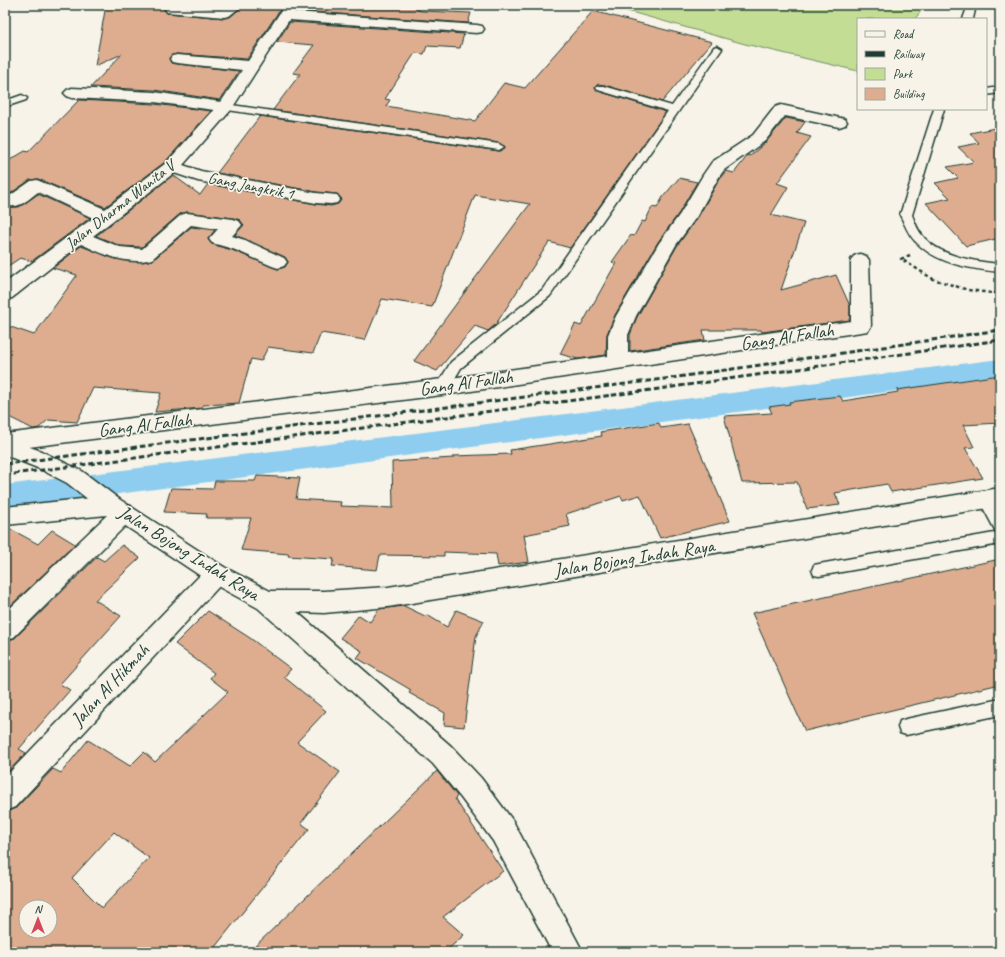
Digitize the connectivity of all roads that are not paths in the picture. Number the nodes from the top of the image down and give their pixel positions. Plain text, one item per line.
1 (236, 5) edge
2 (972, 5) edge
3 (172, 9) dead end
4 (288, 10) edge
5 (968, 18) edge
6 (477, 29) dead end
7 (717, 49) dead end
8 (177, 59) dead end
9 (251, 66) junction
10 (600, 88) dead end
11 (1000, 90) edge
12 (987, 92) edge
13 (72, 93) dead end
14 (22, 98) dead end
15 (5, 104) edge
16 (225, 107) junction
17 (675, 110) junction
18 (939, 110) edge
19 (840, 122) dead end
20 (499, 148) dead end
21 (172, 167) junction
22 (5, 199) edge
23 (331, 199) dead end
24 (106, 217) junction
25 (80, 237) junction
26 (860, 260) dead end
27 (278, 262) dead end
28 (1000, 268) edge
29 (5, 294) edge
30 (618, 362) junction
31 (443, 387) junction
32 (5, 442) edge
33 (5, 446) edge
34 (993, 498) edge
35 (110, 503) junction
36 (5, 516) edge
37 (1000, 526) edge
38 (1000, 538) edge
39 (819, 570) dead end
40 (216, 574) junction
41 (267, 601) junction
42 (5, 629) edge
43 (1000, 707) edge
44 (906, 727) dead end
45 (5, 797) edge
46 (568, 952) edge

1 - 3 street
2 - 5 lane
4 - 6 street
4 - 9 street, Jalan Dharma Wanita V
7 - 17 lane
8 - 9 street
9 - 16 street, Jalan Dharma Wanita V
10 - 17 lane
11 - 12 lane
13 - 16 street
14 - 15 lane
16 - 20 lane
16 - 21 street, Jalan Dharma Wanita V
17 - 31 lane
18 - 28 lane
19 - 30 street
21 - 23 street, Gang Jangkrik 1
21 - 24 street, Jalan Dharma Wanita V
22 - 24 street
24 - 25 street, Jalan Dharma Wanita V
25 - 27 street
25 - 29 street, Jalan Dharma Wanita V
26 - 30 street, Gang Al Fallah
30 - 31 street, Gang Al Fallah
31 - 32 street, Gang Al Fallah
33 - 35 street, Jalan Bojong Indah Raya
34 - 37 lane
34 - 41 street, Jalan Bojong Indah Raya
35 - 36 street
35 - 40 street, Jalan Bojong Indah Raya
35 - 42 street
38 - 39 lane
40 - 41 street, Jalan Bojong Indah Raya
40 - 45 street, Jalan Al Hikmah
41 - 46 street, Jalan Bojong Indah Raya
43 - 44 lane

